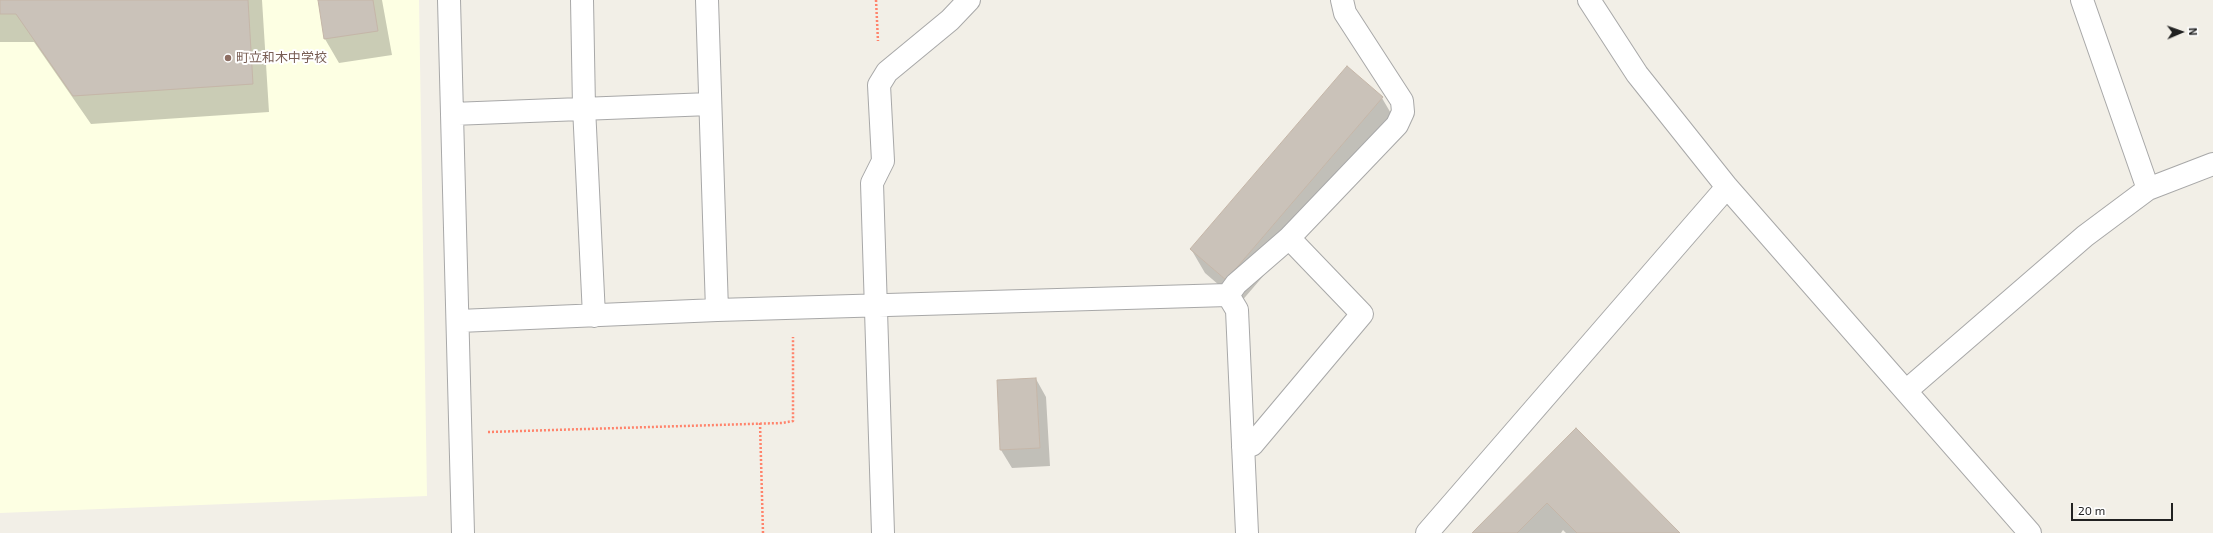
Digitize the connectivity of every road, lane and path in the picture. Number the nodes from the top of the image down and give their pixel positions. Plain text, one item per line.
1 (449, 0) edge
2 (582, 0) edge
3 (707, 0) edge
4 (876, 0) edge
5 (969, 0) edge
6 (1342, 0) edge
7 (1589, 0) edge
8 (2082, 0) edge
9 (888, 72) junction
10 (710, 104) junction
11 (584, 107) junction
12 (452, 114) junction
13 (2213, 164) edge
14 (1727, 187) junction
15 (2148, 189) junction
16 (1289, 238) junction
17 (1228, 295) junction
18 (876, 305) junction
19 (793, 308) junction
20 (717, 310) junction
21 (594, 316) junction
22 (459, 321) junction
23 (1907, 390) junction
24 (760, 423) junction
25 (461, 433) junction
26 (1243, 447) junction
27 (463, 533) edge
28 (763, 533) edge
29 (883, 533) edge
30 (1246, 533) edge
31 (1427, 533) edge
32 (2030, 533) edge

1 - 12 street
2 - 11 street
3 - 10 street
4 - 9 path
5 - 9 street
6 - 16 street
7 - 14 street
8 - 15 street
9 - 18 street
10 - 11 street
10 - 20 street
11 - 12 street
11 - 21 street
12 - 22 street
13 - 15 street
14 - 23 street
14 - 31 street
15 - 23 street
16 - 17 street
16 - 26 street
17 - 18 street
17 - 26 street
18 - 19 street
18 - 29 street
19 - 20 street
19 - 24 path
20 - 21 street
21 - 22 street
22 - 25 street
23 - 32 street
24 - 25 path
24 - 28 path
25 - 27 street
26 - 30 street

